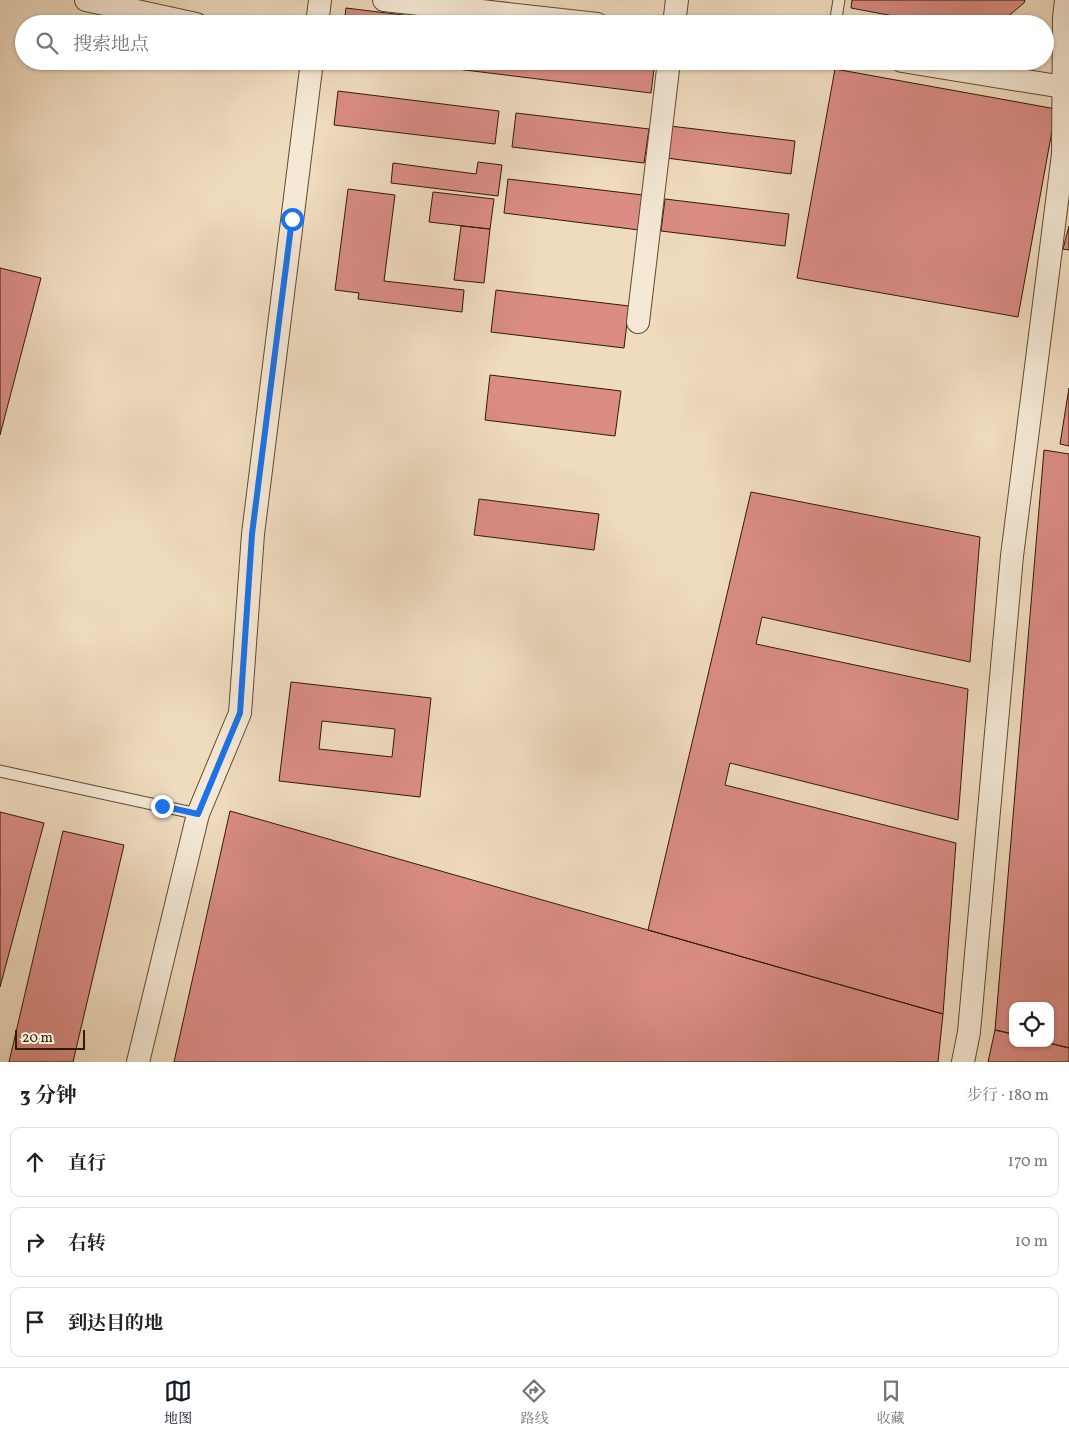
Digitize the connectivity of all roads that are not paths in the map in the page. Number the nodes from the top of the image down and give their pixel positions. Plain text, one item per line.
1 (86, 0) edge
2 (320, 0) edge
3 (384, 0) edge
4 (677, 0) edge
5 (839, 0) edge
6 (1066, 0) edge
7 (155, 15) edge
8 (318, 15) edge
9 (517, 15) edge
10 (675, 15) edge
11 (836, 15) edge
12 (311, 70) edge
13 (668, 70) edge
14 (959, 70) edge
15 (1067, 87) edge
16 (638, 322) dead end
17 (0, 772) edge
18 (198, 814) junction
19 (138, 1062) edge
20 (963, 1062) edge

1 - 7 street
2 - 8 street
3 - 9 street
4 - 10 street
5 - 11 lane
6 - 15 street
12 - 18 street
13 - 16 street
14 - 15 street
15 - 20 street
17 - 18 lane
18 - 19 street

